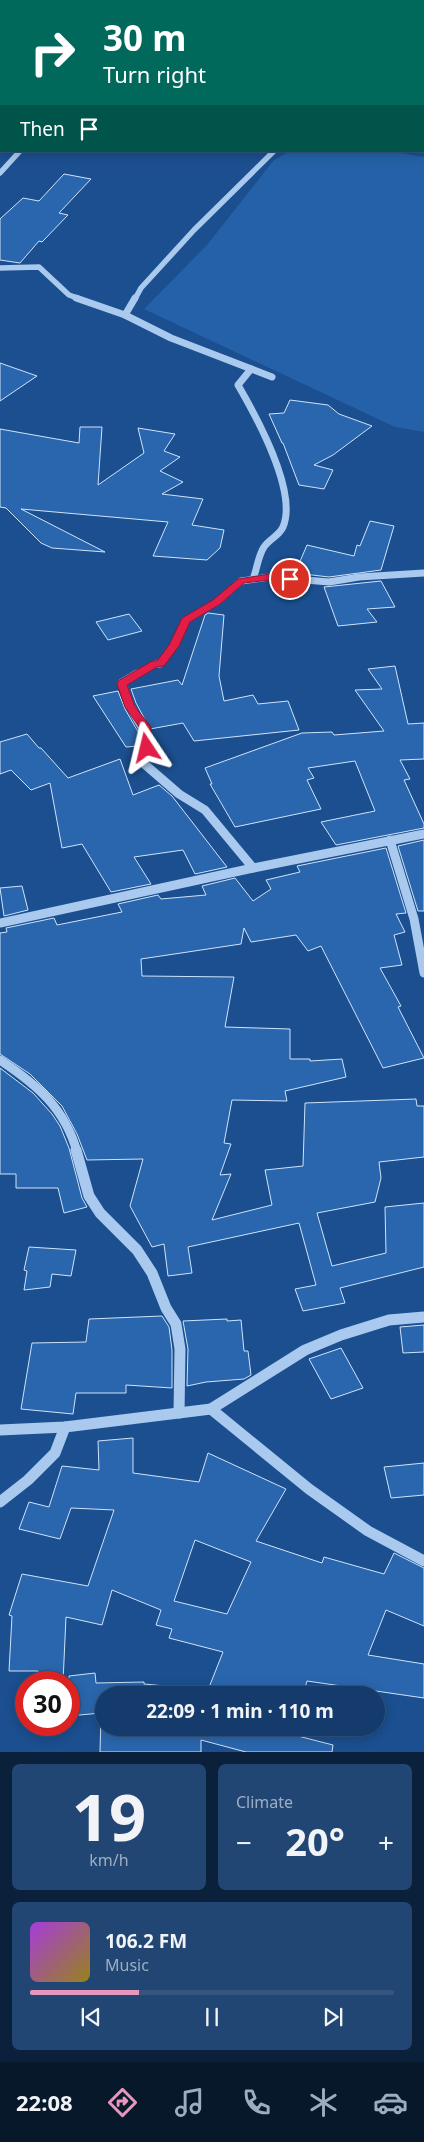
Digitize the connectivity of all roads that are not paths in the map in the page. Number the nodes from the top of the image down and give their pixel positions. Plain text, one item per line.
1 (18, 152) edge
2 (19, 152) edge
3 (273, 152) edge
4 (0, 160) edge
5 (0, 173) edge
6 (0, 268) edge
7 (125, 315) junction
8 (251, 369) junction
9 (272, 377) dead end
10 (424, 573) edge
11 (253, 579) junction
12 (424, 834) edge
13 (390, 840) junction
14 (253, 868) junction
15 (0, 923) edge
16 (424, 974) edge
17 (0, 1060) edge
18 (424, 1317) edge
19 (211, 1409) junction
20 (179, 1413) junction
21 (65, 1427) junction
22 (0, 1430) edge
23 (0, 1502) edge
24 (424, 1562) edge

1 - 4 street
2 - 5 street
3 - 7 street
6 - 7 street
7 - 8 street
8 - 9 street
8 - 11 street
10 - 11 street
11 - 14 street
12 - 13 street
13 - 14 street
13 - 16 street
14 - 15 street
17 - 20 street
18 - 19 street
19 - 20 street
19 - 24 street
20 - 21 street
21 - 22 street
21 - 23 street

